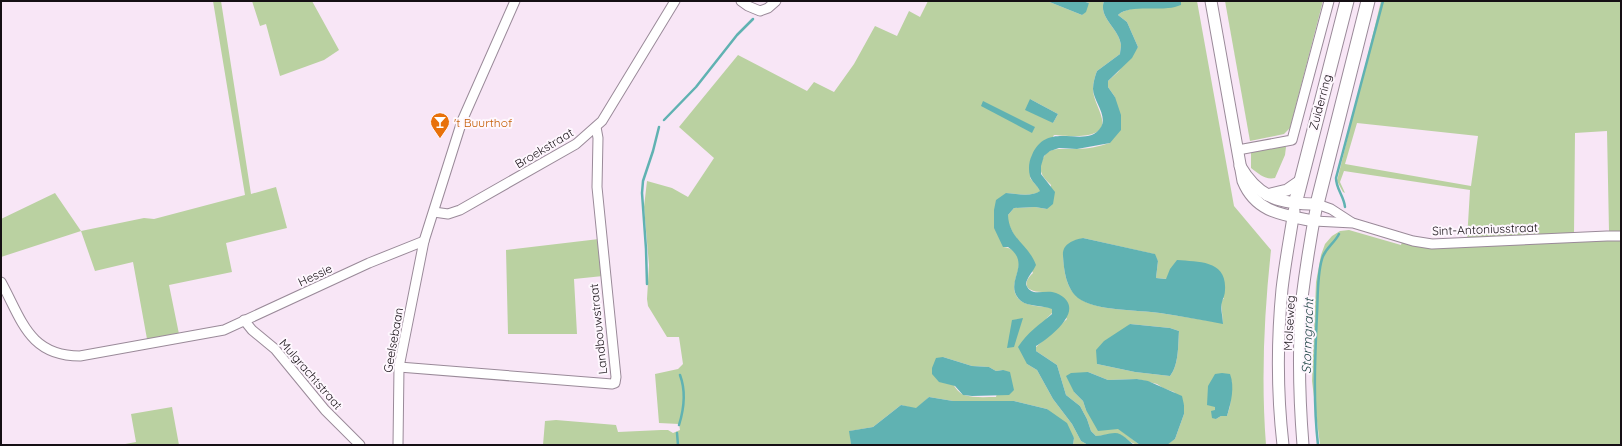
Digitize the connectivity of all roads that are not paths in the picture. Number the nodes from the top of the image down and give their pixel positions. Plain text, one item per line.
1 (515, 1) edge
2 (675, 1) edge
3 (741, 1) edge
4 (776, 1) edge
5 (1211, 1) edge
6 (1329, 1) edge
7 (1347, 1) edge
8 (1368, 1) edge
9 (596, 127) junction
10 (1238, 150) junction
11 (1240, 166) junction
12 (1300, 181) junction
13 (1267, 195) junction
14 (1317, 204) junction
15 (1294, 211) junction
16 (434, 212) junction
17 (1314, 221) junction
18 (1353, 223) junction
19 (1621, 236) edge
20 (424, 240) junction
21 (1, 282) edge
22 (244, 320) junction
23 (399, 367) junction
24 (360, 445) edge
25 (398, 445) edge
26 (1283, 445) edge
27 (1303, 445) edge

1 - 16 street
2 - 9 street, Broekstraat
3 - 4 street
5 - 10 main road
6 - 10 street
7 - 12 highway, Zuiderring
8 - 14 highway, Zuiderring
9 - 16 street, Broekstraat
9 - 23 street, Landbouwstraat
10 - 11 main road
11 - 13 main road
11 - 15 main road
12 - 13 main road
12 - 15 highway, Zuiderring
13 - 15 main road
14 - 15 main road
14 - 17 main road, Molseweg
14 - 18 street, Sint-Antoniusstraat
15 - 17 main road
15 - 26 main road, Molseweg
16 - 20 street
17 - 18 street, Sint-Antoniusstraat
17 - 27 main road, Molseweg
18 - 19 street, Sint-Antoniusstraat
20 - 22 street, Hessie
20 - 23 street, Geelsebaan
21 - 22 street, Hessie
22 - 24 street, Mulgrachtstraat
23 - 25 street, Geelsebaan

